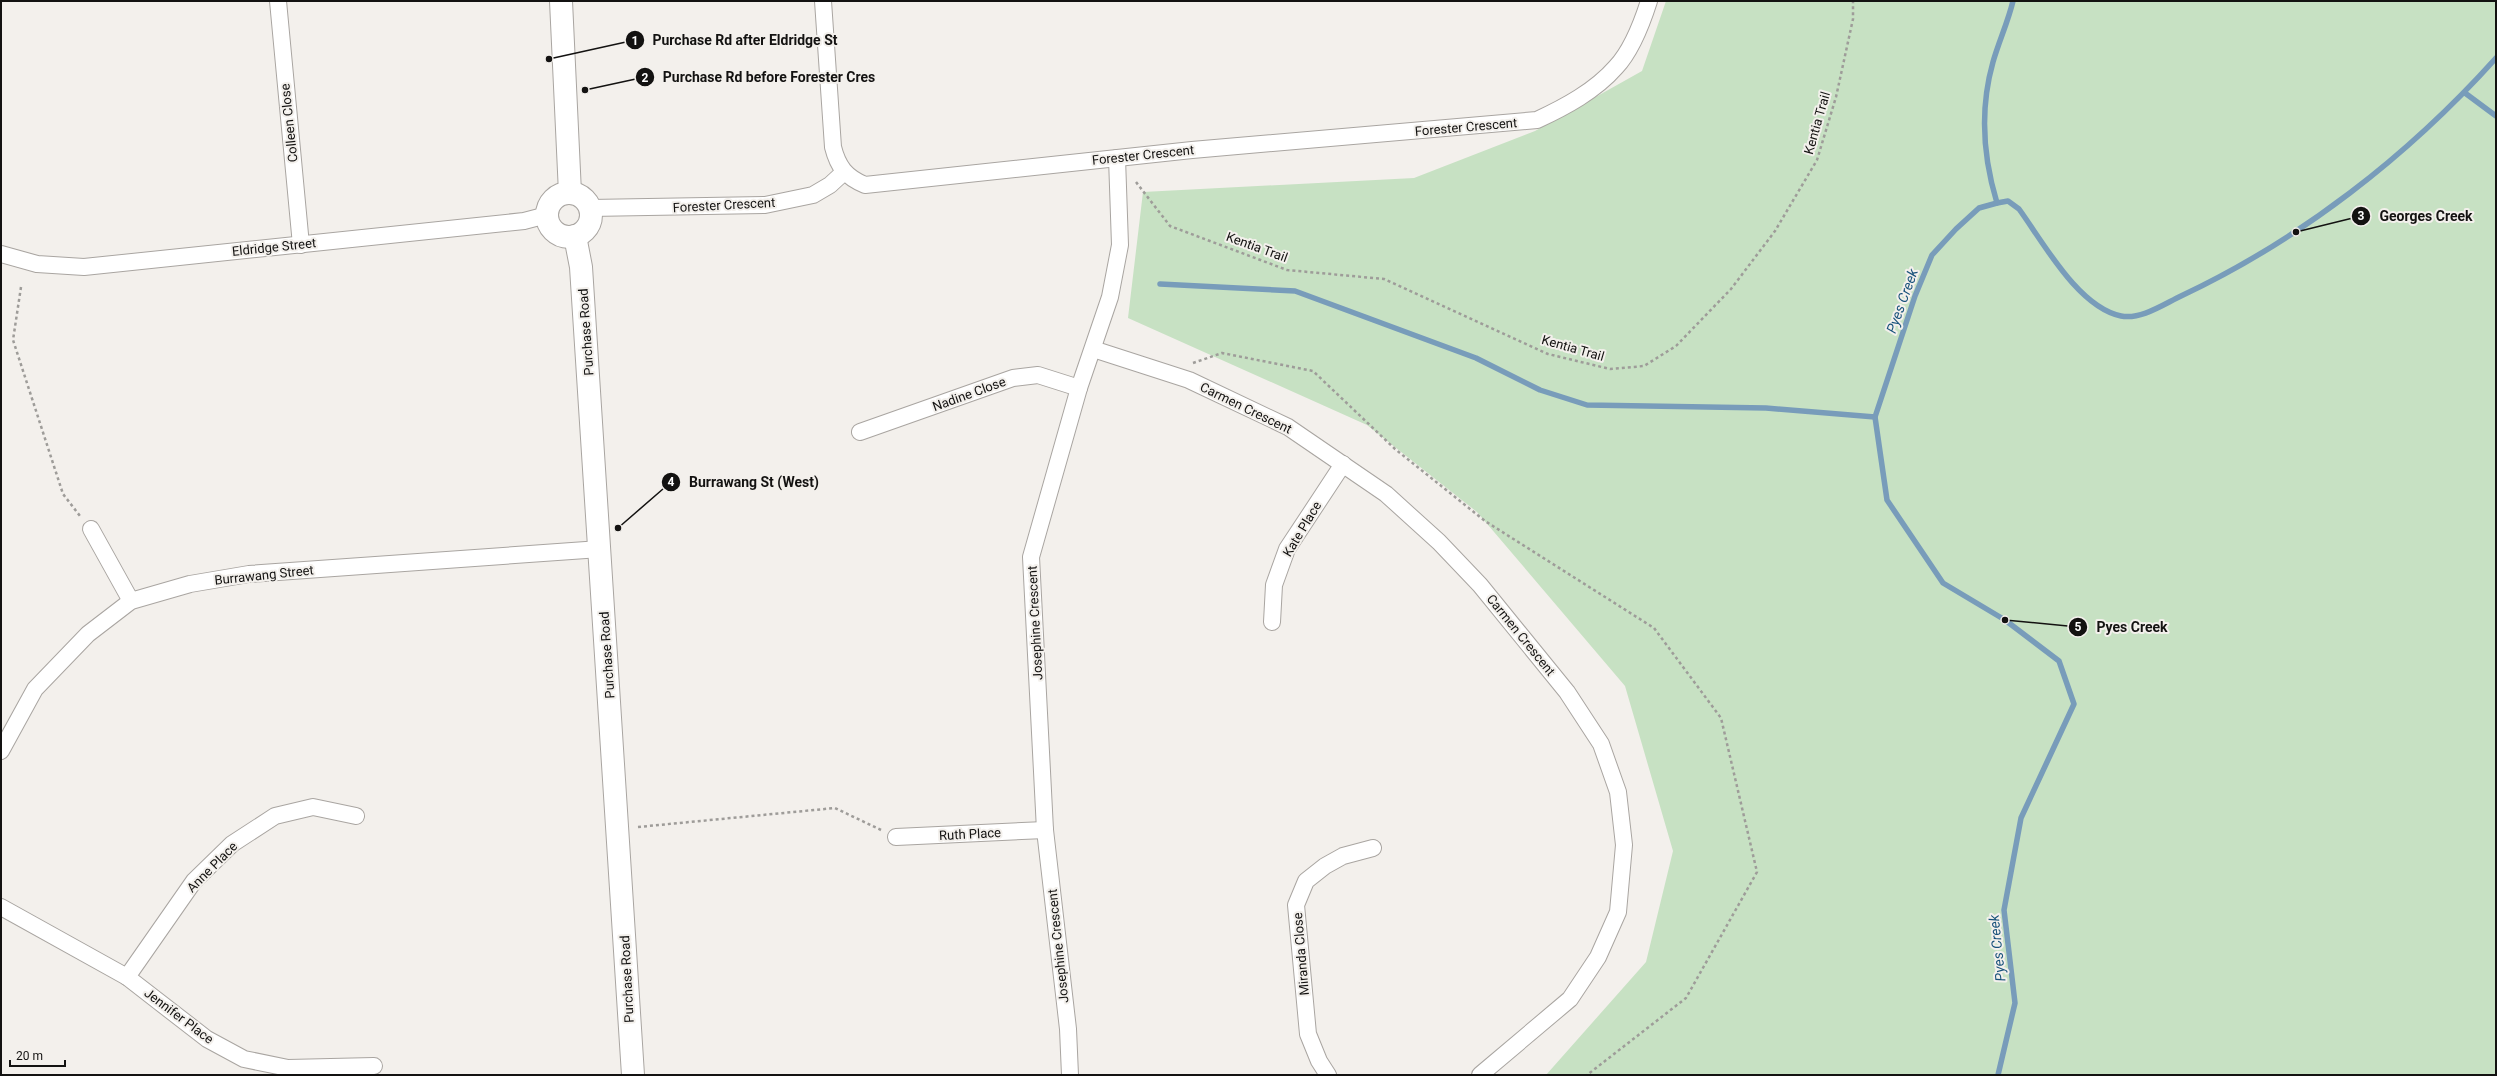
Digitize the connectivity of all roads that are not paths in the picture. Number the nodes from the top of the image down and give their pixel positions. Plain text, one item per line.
1 (278, 1) edge
2 (561, 1) edge
3 (823, 1) edge
4 (1649, 1) edge
5 (1116, 158) junction
6 (843, 173) junction
7 (570, 193) junction
8 (590, 208) junction
9 (547, 215) junction
10 (575, 236) junction
11 (301, 245) junction
12 (1, 254) edge
13 (1093, 350) junction
14 (1079, 388) junction
15 (860, 432) dead end
16 (1343, 464) junction
17 (91, 529) road end
18 (600, 549) junction
19 (131, 601) junction
20 (1272, 622) dead end
21 (1, 751) edge
22 (356, 816) dead end
23 (1045, 830) junction
24 (896, 837) road end
25 (1373, 848) dead end
26 (1, 907) edge
27 (127, 977) junction
28 (374, 1066) dead end
29 (633, 1075) edge
30 (1070, 1075) edge
31 (1328, 1075) edge
32 (1480, 1075) edge

1 - 11 street, Colleen Close
2 - 7 main road
3 - 6 street
4 - 5 street, Forester Crescent
5 - 6 street, Forester Crescent
5 - 13 street, Josephine Crescent
6 - 8 street, Forester Crescent
7 - 8 main road
7 - 9 main road
8 - 10 main road
9 - 10 main road
9 - 11 street, Eldridge Street
10 - 18 main road, Purchase Road
11 - 12 street, Eldridge Street
13 - 14 street, Josephine Crescent
13 - 16 street, Carmen Crescent
14 - 15 street, Nadine Close
14 - 23 street, Josephine Crescent
16 - 20 street, Kate Place
16 - 32 street, Carmen Crescent
17 - 19 street
18 - 19 street, Burrawang Street
18 - 29 main road, Purchase Road
19 - 21 street, Burrawang Street
22 - 27 street, Anne Place
23 - 24 street, Ruth Place
23 - 30 street, Josephine Crescent
25 - 31 street, Miranda Close
26 - 27 street, Jennifer Place
27 - 28 street, Jennifer Place

